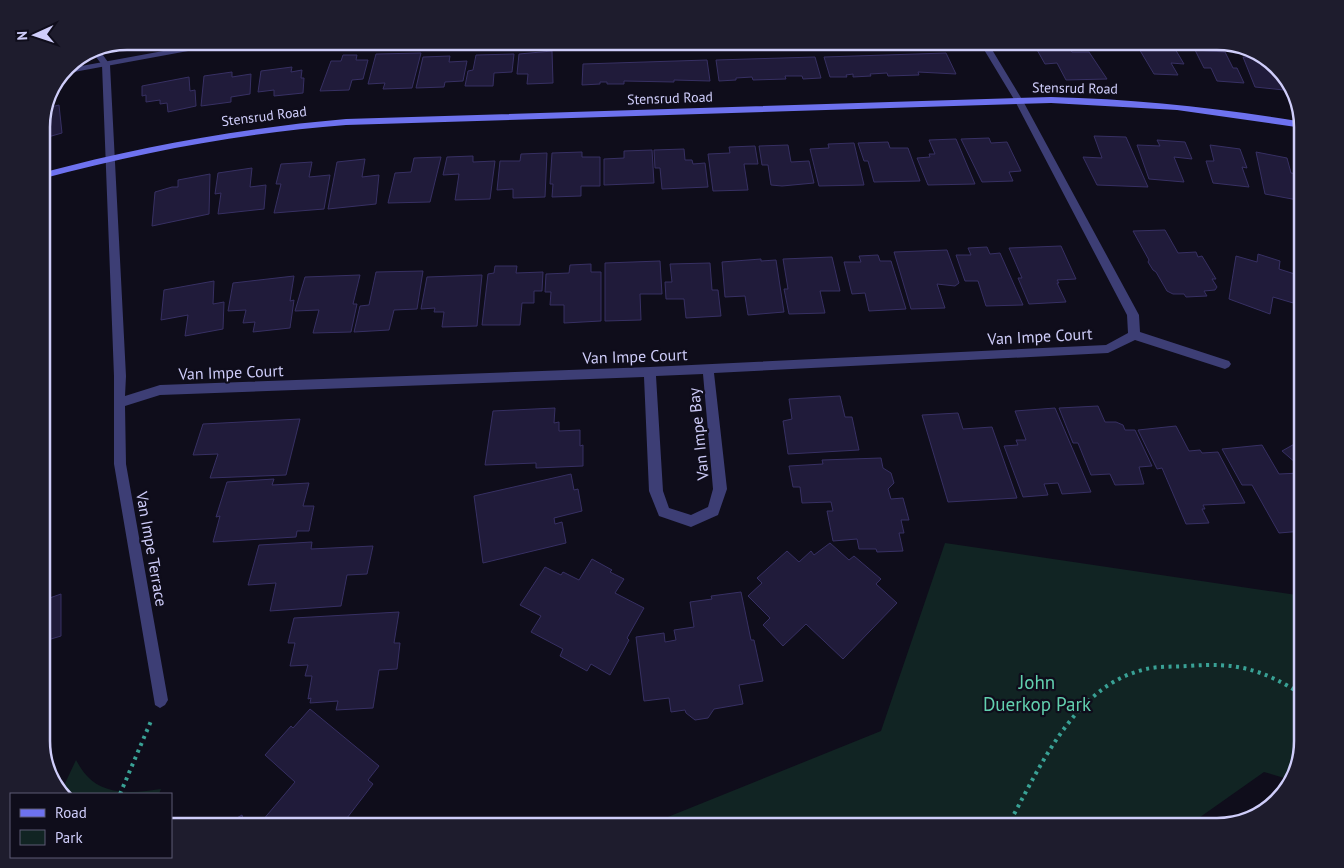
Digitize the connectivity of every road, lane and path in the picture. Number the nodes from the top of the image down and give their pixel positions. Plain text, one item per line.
1 (184, 50) edge
2 (988, 50) edge
3 (99, 55) edge
4 (106, 65) junction
5 (74, 70) edge
6 (1019, 101) junction
7 (1294, 123) edge
8 (109, 158) junction
9 (50, 174) edge
10 (1134, 335) junction
11 (1226, 364) dead end
12 (708, 369) junction
13 (650, 372) junction
14 (119, 403) junction
15 (1294, 690) edge
16 (160, 700) joint
17 (120, 793) edge
18 (1012, 818) edge

1 - 4 street
2 - 6 street
3 - 4 street
4 - 5 street
4 - 8 street
6 - 7 street, Stensrud Road
6 - 8 street, Stensrud Road
6 - 10 street
8 - 9 street, Stensrud Road
8 - 14 street
10 - 11 street
10 - 12 street, Van Impe Court
12 - 13 street, Van Impe Court
12 - 13 street, Van Impe Bay
13 - 14 street, Van Impe Court
14 - 16 street, Van Impe Terrace
15 - 18 path
16 - 17 path

